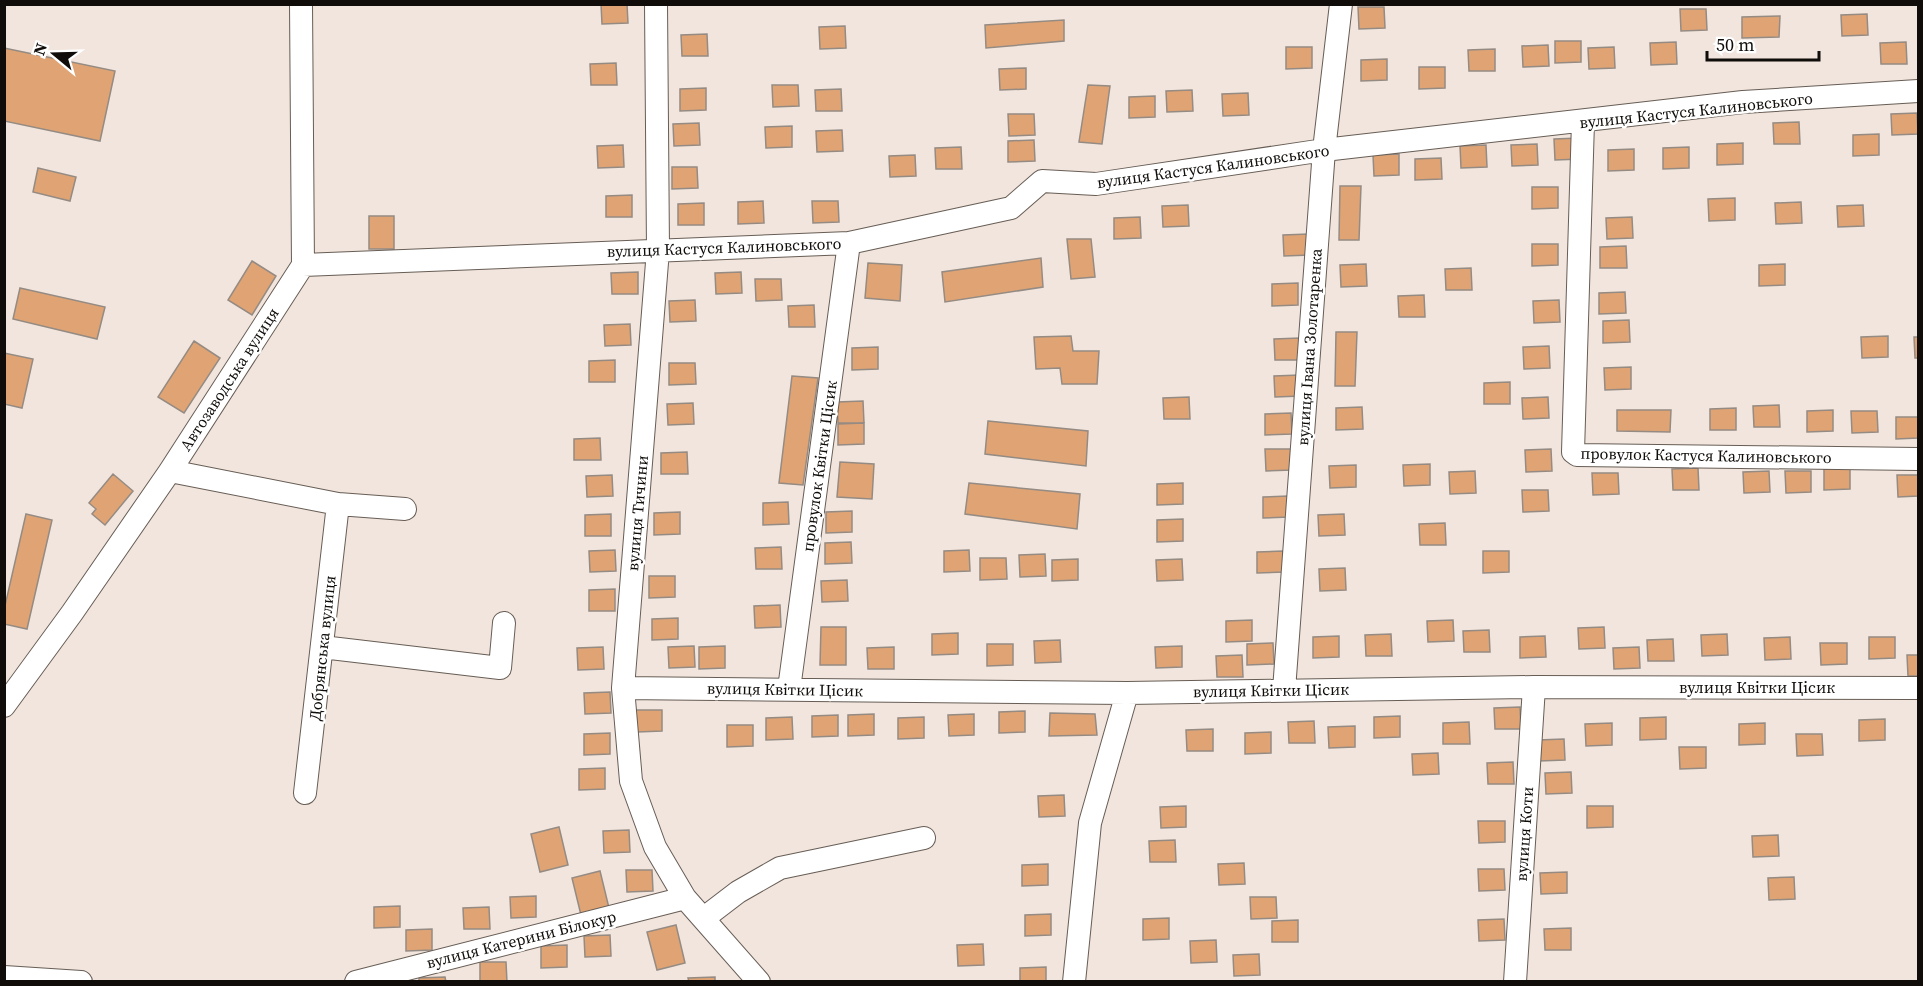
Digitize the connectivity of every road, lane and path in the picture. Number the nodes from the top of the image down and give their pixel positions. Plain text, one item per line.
1 (301, 4) edge
2 (656, 4) edge
3 (1341, 4) edge
4 (1918, 91) edge
5 (1583, 122) junction
6 (1324, 150) junction
7 (849, 243) junction
8 (658, 250) junction
9 (303, 265) junction
10 (1918, 459) edge
11 (170, 471) junction
12 (338, 504) junction
13 (405, 509) dead end
14 (504, 623) dead end
15 (322, 647) junction
16 (1534, 687) junction
17 (623, 688) junction
18 (1918, 688) edge
19 (789, 689) junction
20 (1284, 690) junction
21 (1126, 693) junction
22 (4, 706) edge
23 (305, 793) dead end
24 (924, 838) dead end
25 (686, 898) junction
26 (704, 918) junction
27 (4, 977) edge
28 (81, 981) edge
29 (356, 981) edge
30 (759, 981) edge
31 (1074, 981) edge
32 (1515, 981) edge

1 - 9 street
2 - 8 street, вулиця Тичини
3 - 6 street, вулиця Івана Золотаренка
4 - 5 street, вулиця Кастуся Калиновського
5 - 6 street, вулиця Кастуся Калиновського
5 - 10 street, провулок Кастуся Калиновського
6 - 7 street, вулиця Кастуся Калиновського
6 - 20 street, вулиця Івана Золотаренка
7 - 8 street, вулиця Кастуся Калиновського
7 - 19 street, провулок Квітки Цісик
8 - 9 street, вулиця Кастуся Калиновського
8 - 17 street, вулиця Тичини
9 - 11 street, Автозаводська вулиця
11 - 12 street
11 - 22 street, Автозаводська вулиця
12 - 13 street
12 - 15 street, Добрянська вулиця
14 - 15 street
15 - 23 street, Добрянська вулиця
16 - 18 street, вулиця Квітки Цісик
16 - 20 street, вулиця Квітки Цісик
16 - 32 street, вулиця Коти
17 - 19 street, вулиця Квітки Цісик
17 - 25 street, вулиця Тичини
19 - 21 street, вулиця Квітки Цісик
20 - 21 street, вулиця Квітки Цісик
21 - 31 street
24 - 26 street
25 - 26 street, вулиця Тичини
25 - 29 street, вулиця Катерини Білокур
26 - 30 street, вулиця Тичини
27 - 28 street

